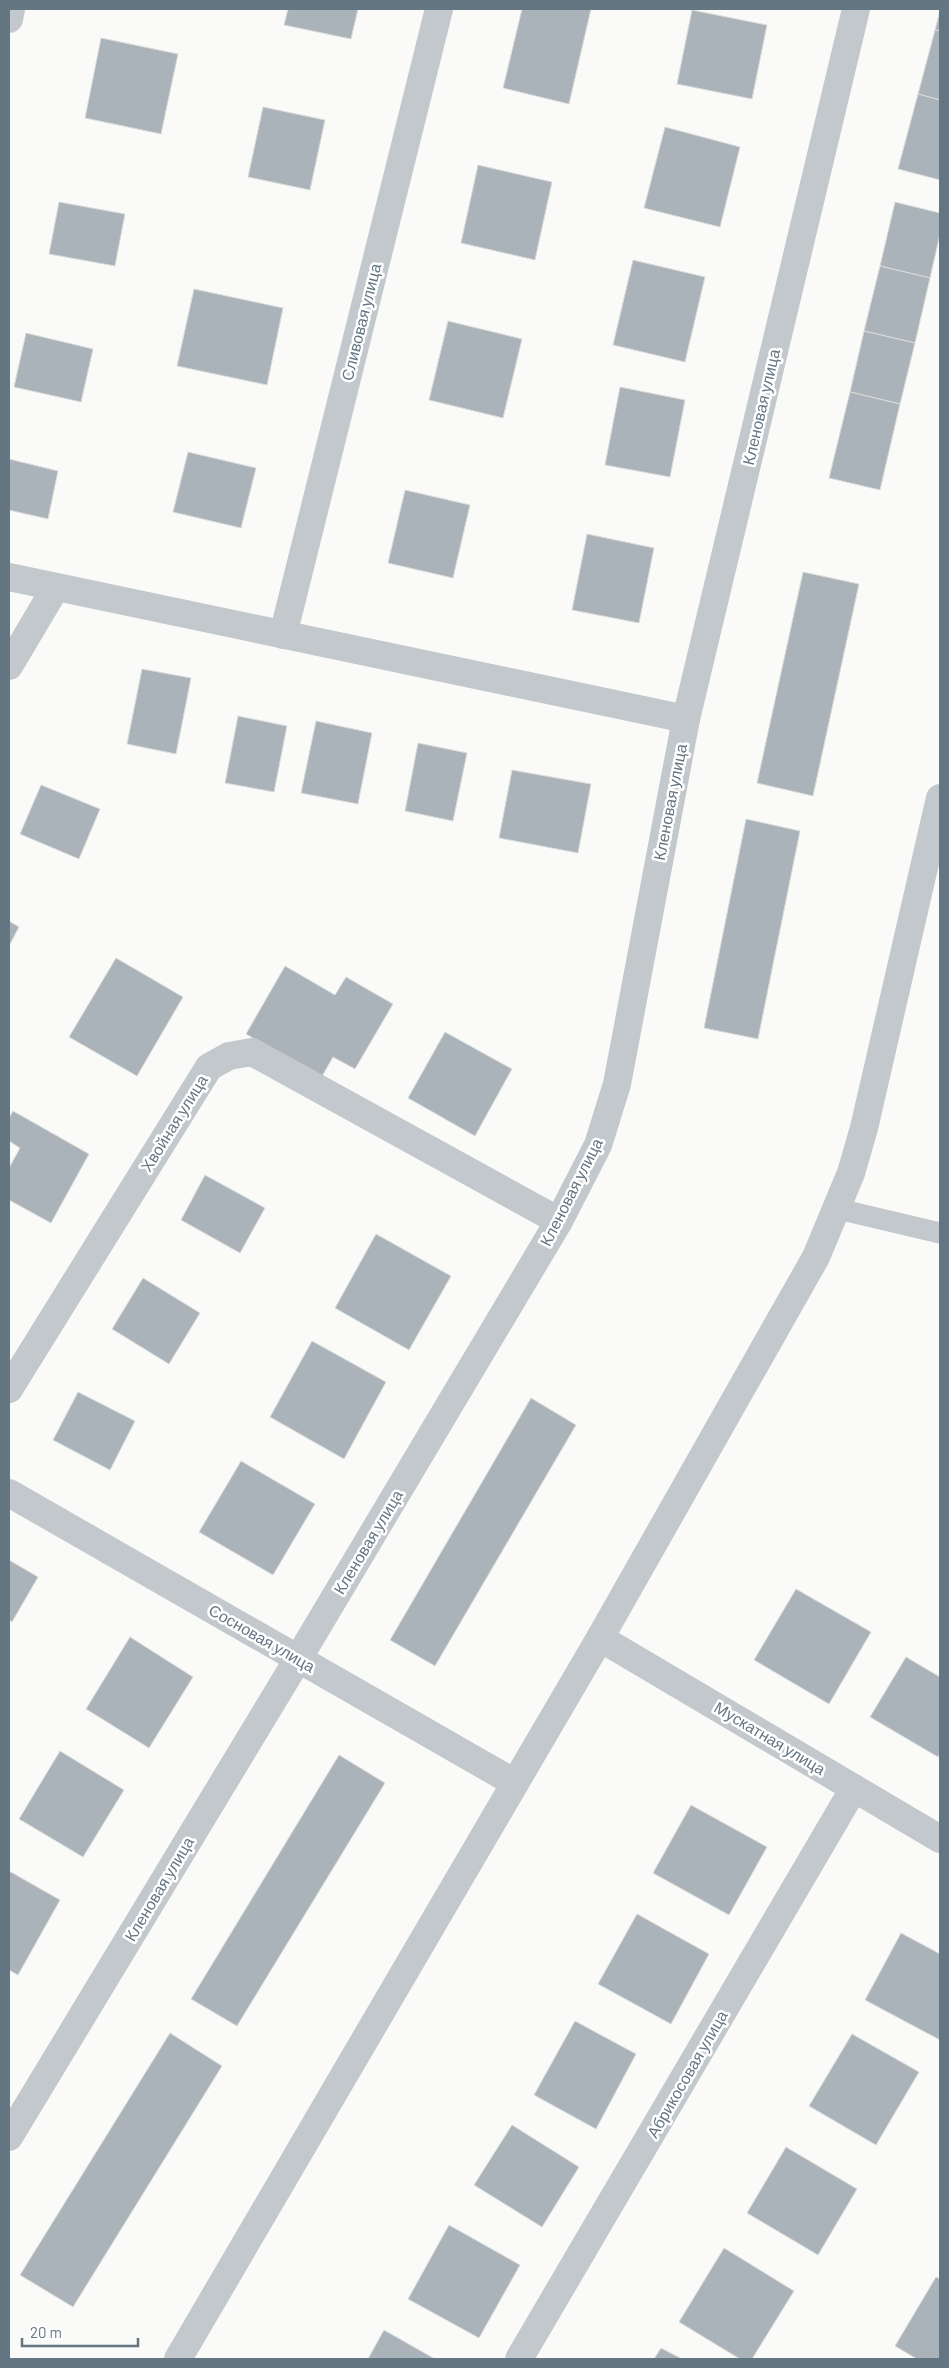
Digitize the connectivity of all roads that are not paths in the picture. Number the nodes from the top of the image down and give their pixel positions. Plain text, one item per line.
1 (11, 9) edge
2 (439, 9) edge
3 (856, 9) edge
4 (9, 19) edge
5 (9, 577) edge
6 (56, 587) junction
7 (283, 635) junction
8 (9, 666) edge
9 (686, 719) junction
10 (940, 798) edge
11 (838, 1209) junction
12 (559, 1221) junction
13 (940, 1233) edge
14 (9, 1389) edge
15 (9, 1493) edge
16 (600, 1638) junction
17 (298, 1659) junction
18 (515, 1783) junction
19 (854, 1788) junction
20 (940, 1839) edge
21 (9, 2137) edge
22 (178, 2359) edge
23 (519, 2359) edge

1 - 4 street
2 - 7 street, Сливовая улица
3 - 9 street, Кленовая улица
5 - 6 street
6 - 7 street
6 - 8 street
7 - 9 street
9 - 12 street, Кленовая улица
10 - 11 street
11 - 13 lane
11 - 16 street
12 - 14 street, Хвойная улица
12 - 17 street, Кленовая улица
15 - 17 street, Сосновая улица
16 - 18 street
16 - 19 street, Мускатная улица
17 - 18 street, Сосновая улица
17 - 21 street, Кленовая улица
18 - 22 street
19 - 20 street, Мускатная улица
19 - 23 street, Абрикосовая улица

